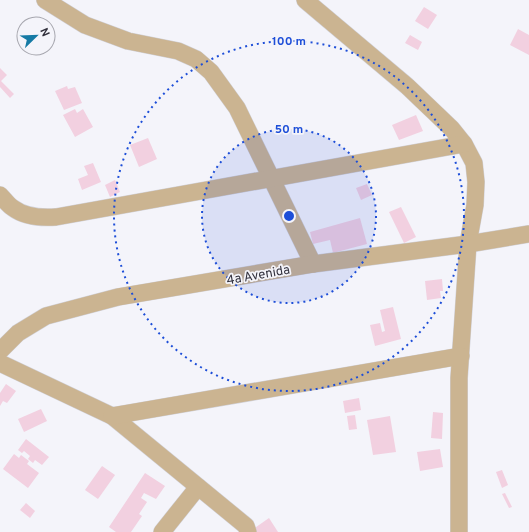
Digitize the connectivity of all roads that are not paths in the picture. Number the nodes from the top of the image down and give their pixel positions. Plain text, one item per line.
1 (46, 0) edge
2 (304, 0) edge
3 (464, 144) junction
4 (271, 179) junction
5 (0, 195) edge
6 (529, 234) edge
7 (468, 244) junction
8 (313, 264) junction
9 (0, 351) edge
10 (461, 356) junction
11 (0, 363) edge
12 (112, 416) junction
13 (198, 487) junction
14 (162, 532) edge
15 (248, 532) edge
16 (459, 532) edge

1 - 4 street
2 - 3 street
3 - 4 street
3 - 7 street
4 - 5 street
4 - 8 street
6 - 7 street, 4a Avenida
7 - 8 street, 4a Avenida
7 - 10 street
8 - 9 street, 4a Avenida
10 - 12 street
10 - 16 street
11 - 12 street
12 - 13 street
13 - 14 street
13 - 15 street

